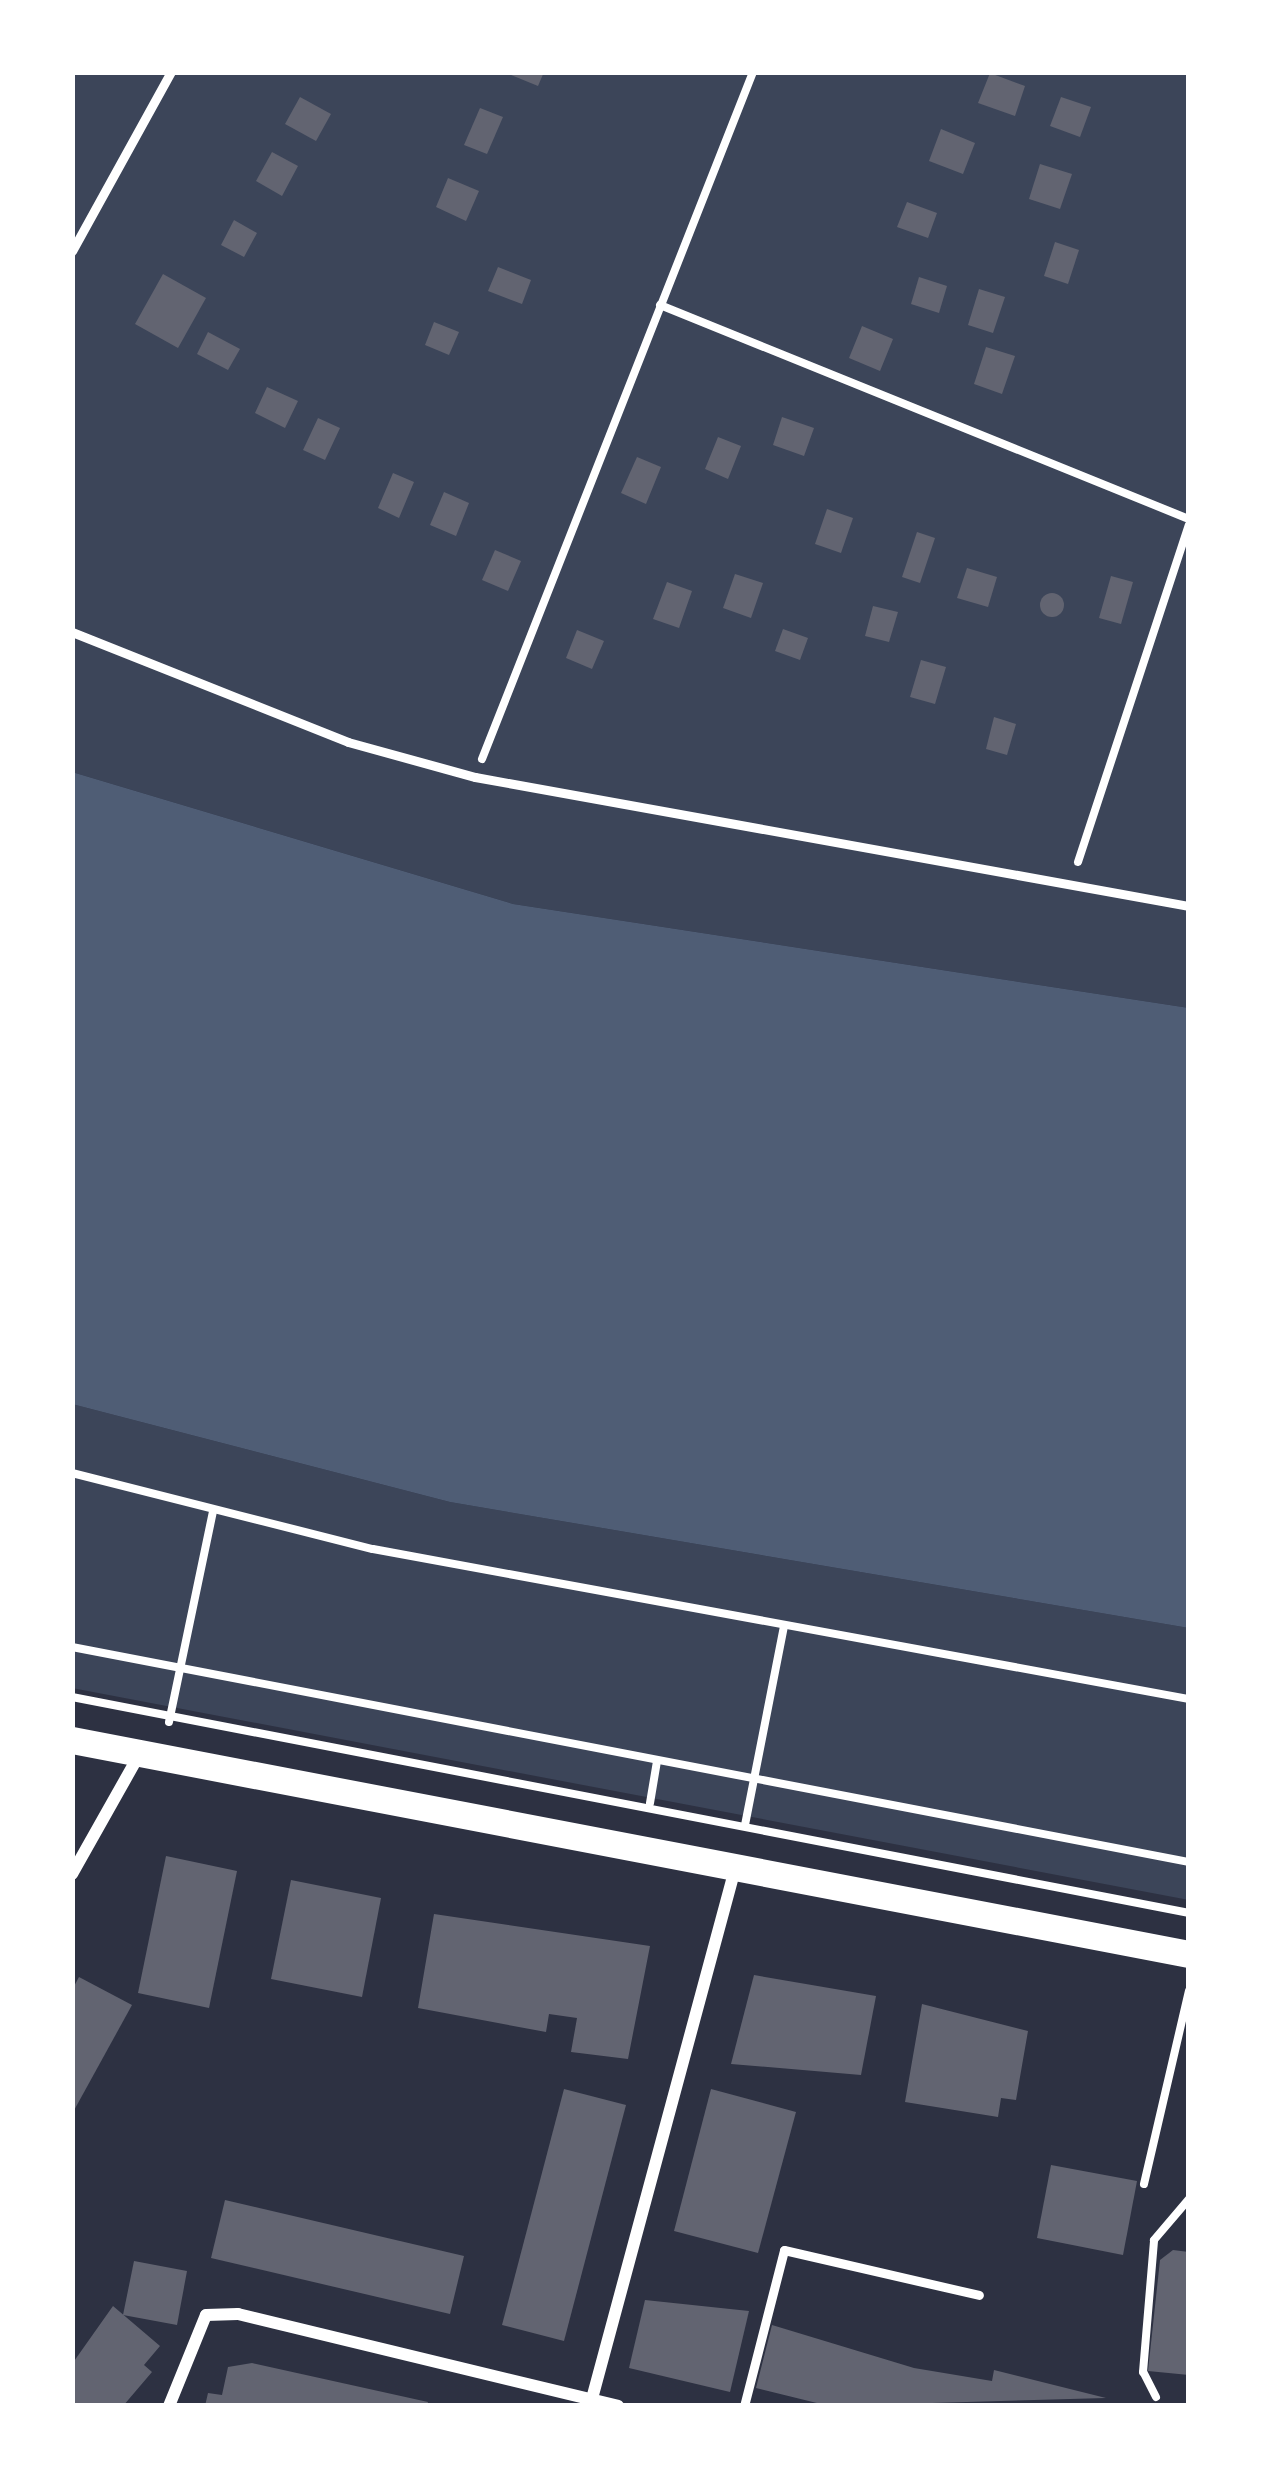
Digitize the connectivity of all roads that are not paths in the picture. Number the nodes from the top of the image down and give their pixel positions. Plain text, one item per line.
1 (171, 72) edge
2 (72, 250) edge
3 (72, 632) edge
4 (1189, 906) edge
5 (72, 1740) edge
6 (151, 1756) junction
7 (735, 1868) junction
8 (72, 1874) edge
9 (1189, 1954) edge
10 (979, 2294) dead end
11 (591, 2403) edge
12 (169, 2406) edge
13 (617, 2406) edge
14 (744, 2406) edge

1 - 2 lane
3 - 4 lane
5 - 6 main road
6 - 7 main road
6 - 8 street
7 - 9 main road
7 - 11 street
10 - 14 lane
11 - 12 street
11 - 13 street

